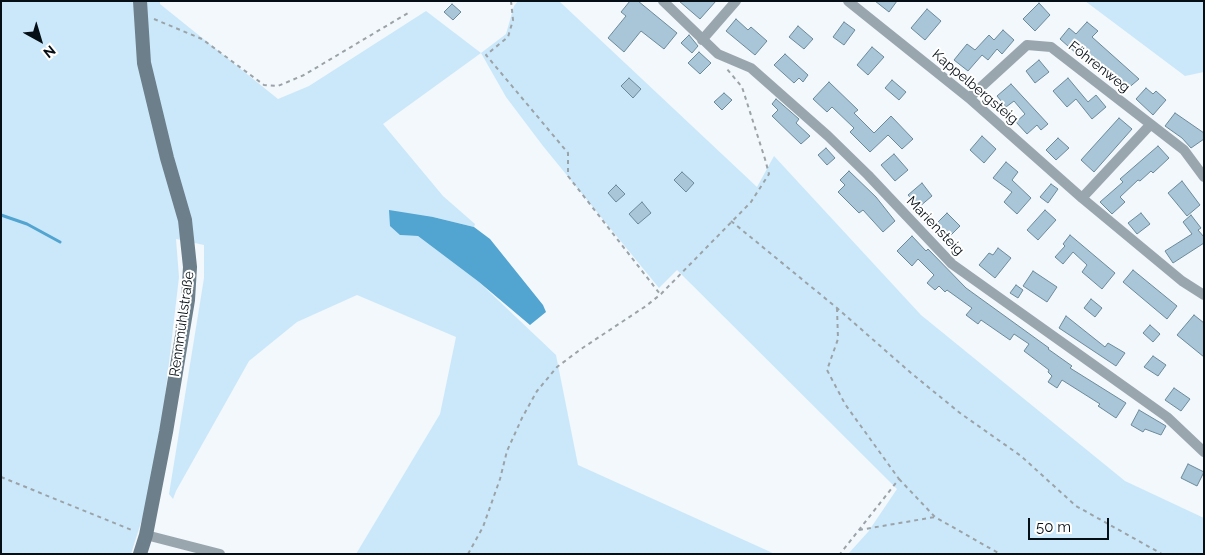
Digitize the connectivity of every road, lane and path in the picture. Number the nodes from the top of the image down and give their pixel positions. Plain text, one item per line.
1 (511, 1) edge
2 (663, 1) edge
3 (736, 1) edge
4 (848, 1) edge
5 (140, 7) edge
6 (408, 13) dead end
7 (702, 40) junction
8 (718, 54) junction
9 (969, 98) junction
10 (1150, 125) junction
11 (1204, 177) edge
12 (1082, 198) junction
13 (731, 221) junction
14 (660, 294) junction
15 (1204, 295) edge
16 (837, 308) junction
17 (1204, 452) edge
18 (1, 477) edge
19 (899, 479) junction
20 (935, 517) junction
21 (859, 530) junction
22 (146, 535) junction
23 (140, 554) edge
24 (220, 554) edge
25 (468, 554) edge
26 (840, 554) edge
27 (1000, 554) edge
28 (1162, 554) edge

1 - 14 path
2 - 7 street, Mariensteig
3 - 7 street
4 - 9 street, Kappelbergsteig
5 - 6 path
5 - 22 main road, Rennmühlstraße
7 - 8 street, Mariensteig
8 - 13 path
8 - 17 street, Mariensteig
9 - 10 street, Föhrenweg
9 - 12 street, Kappelbergsteig
10 - 11 street, Föhrenweg
10 - 12 street
12 - 15 street, Kappelbergsteig
13 - 14 path
13 - 16 path
14 - 25 path
16 - 19 path
16 - 28 path
18 - 22 path
19 - 20 path
19 - 21 path
20 - 21 path
20 - 27 path
21 - 26 path
22 - 23 main road, Rennmühlstraße
22 - 24 street

